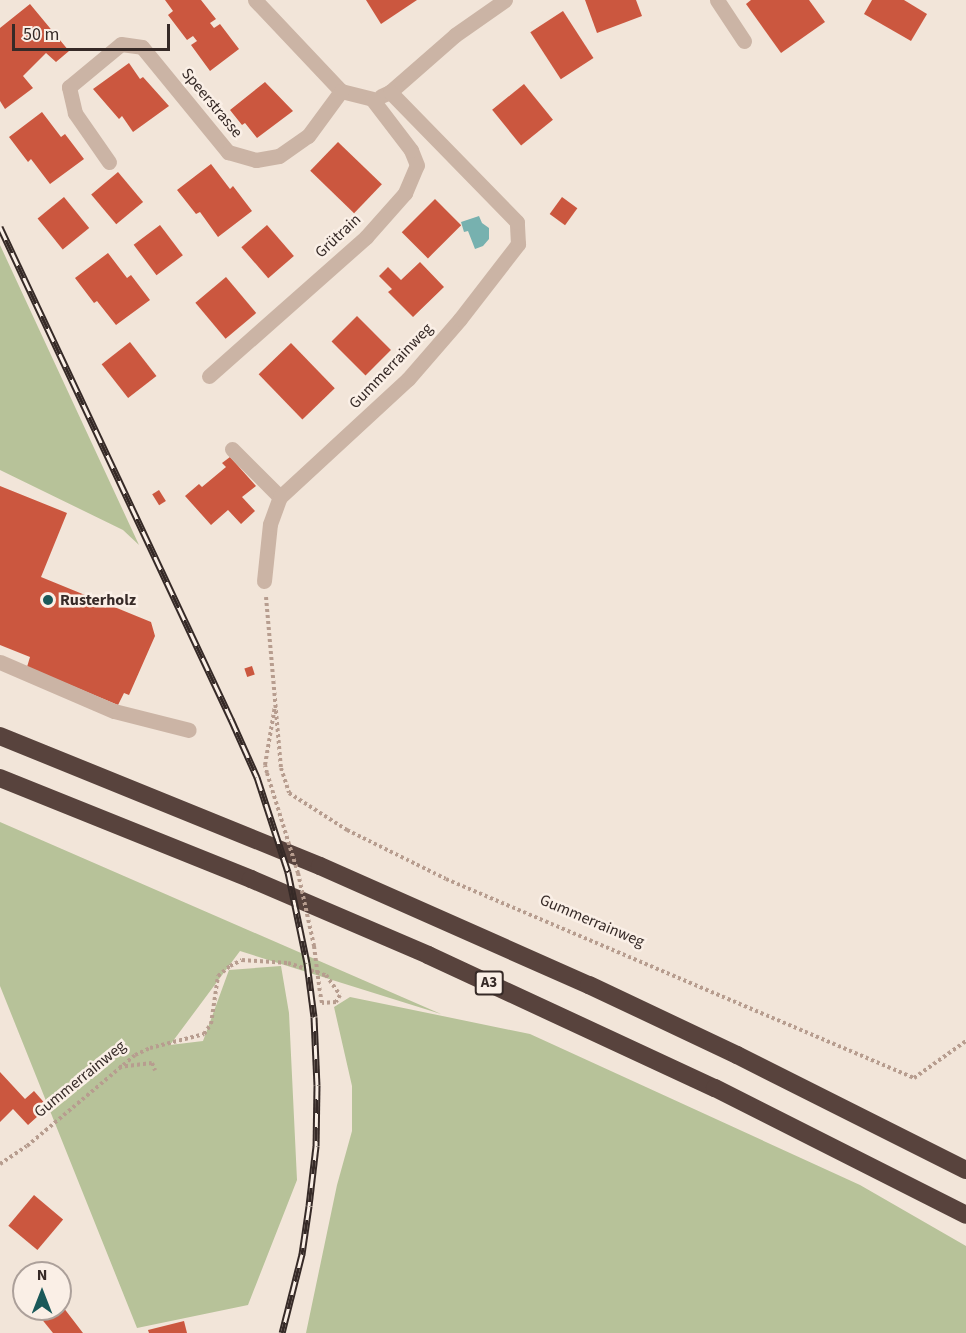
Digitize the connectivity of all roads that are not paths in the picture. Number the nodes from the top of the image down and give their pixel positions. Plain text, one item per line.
1 (255, 0) edge
2 (505, 0) edge
3 (717, 0) edge
4 (744, 41) dead end
5 (341, 91) junction
6 (390, 92) junction
7 (372, 99) junction
8 (109, 162) dead end
9 (209, 376) dead end
10 (232, 449) dead end
11 (280, 497) junction
12 (264, 581) road end
13 (0, 662) edge
14 (189, 730) dead end
15 (0, 736) edge
16 (0, 778) edge
17 (966, 1170) edge
18 (966, 1215) edge

1 - 5 street
2 - 6 street
3 - 4 street
5 - 7 street
5 - 8 street, Speerstrasse
6 - 7 street
6 - 11 street, Gummerrainweg
7 - 9 street, Grütrain
10 - 11 street
11 - 12 street, Gummerrainweg
13 - 14 street
15 - 17 highway, A3
16 - 18 highway, A3

